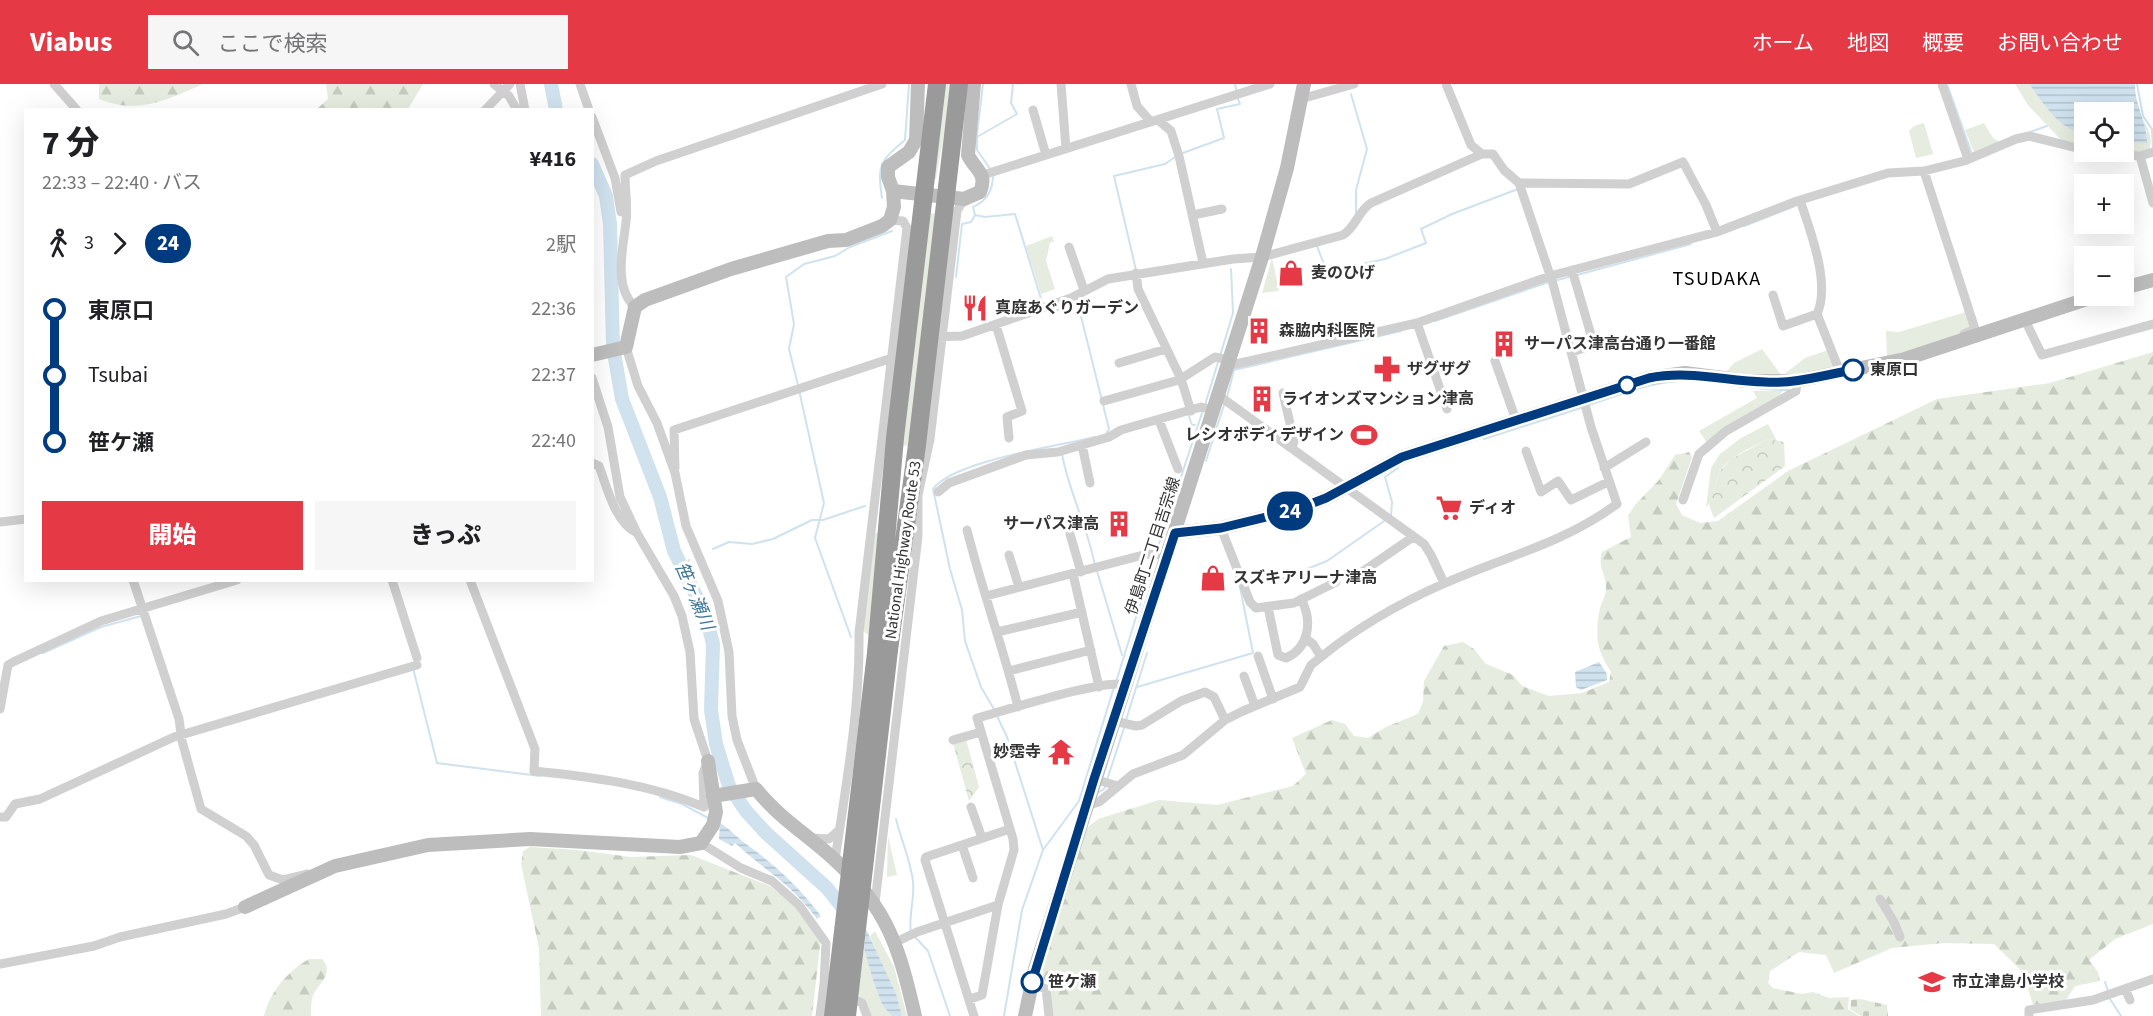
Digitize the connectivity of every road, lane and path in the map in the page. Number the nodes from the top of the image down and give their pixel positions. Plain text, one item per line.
1 (54, 84) edge
2 (494, 84) edge
3 (520, 84) edge
4 (580, 84) edge
5 (882, 84) edge
6 (918, 84) edge
7 (934, 84) edge
8 (959, 84) edge
9 (974, 84) edge
10 (1060, 84) edge
11 (1131, 84) edge
12 (1270, 84) edge
13 (1304, 84) edge
14 (1354, 84) edge
15 (1446, 84) edge
16 (1942, 84) edge
17 (506, 88) edge
18 (1301, 99) junction
19 (75, 108) edge
20 (487, 108) edge
21 (516, 108) edge
22 (525, 108) edge
23 (589, 108) edge
24 (1033, 110) dead end
25 (1154, 121) junction
26 (594, 122) edge
27 (2074, 147) edge
28 (1066, 149) junction
29 (2153, 152) edge
30 (1482, 153) junction
31 (1046, 155) junction
32 (2134, 157) edge
33 (1971, 158) junction
34 (2141, 158) junction
35 (989, 173) junction
36 (1924, 173) junction
37 (1520, 183) junction
38 (893, 191) junction
39 (924, 195) junction
40 (946, 197) junction
41 (964, 199) junction
42 (1800, 202) junction
43 (2153, 203) edge
44 (1222, 209) dead end
45 (1193, 215) junction
46 (890, 220) junction
47 (623, 232) junction
48 (1717, 232) junction
49 (1069, 247) dead end
50 (1262, 257) junction
51 (1203, 263) junction
52 (1136, 273) junction
53 (1573, 274) junction
54 (1551, 280) junction
55 (2153, 280) edge
56 (2134, 285) edge
57 (1084, 290) junction
58 (1773, 295) dead end
59 (2074, 303) edge
60 (635, 307) junction
61 (1817, 314) junction
62 (2024, 318) junction
63 (2153, 324) edge
64 (996, 325) junction
65 (1418, 326) junction
66 (935, 337) junction
67 (1958, 343) junction
68 (626, 347) junction
69 (1166, 349) junction
70 (1572, 352) junction
71 (594, 355) edge
72 (898, 357) junction
73 (1495, 361) dead end
74 (1228, 362) junction
75 (1119, 363) dead end
76 (1840, 372) junction
77 (1178, 380) junction
78 (1797, 381) junction
79 (594, 384) edge
80 (1283, 393) dead end
81 (1223, 399) junction
82 (1104, 401) dead end
83 (1585, 403) junction
84 (1207, 409) junction
85 (1447, 409) dead end
86 (1188, 412) junction
87 (1159, 420) junction
88 (1516, 420) junction
89 (1009, 438) dead end
90 (1646, 442) dead end
91 (1082, 445) junction
92 (1292, 448) junction
93 (1526, 451) dead end
94 (594, 464) edge
95 (1604, 468) junction
96 (1178, 469) dead end
97 (675, 473) junction
98 (1608, 482) junction
99 (1090, 483) dead end
100 (1345, 488) junction
101 (938, 492) dead end
102 (1683, 500) dead end
103 (24, 519) edge
104 (0, 522) edge
105 (1221, 528) junction
106 (880, 530) junction
107 (967, 531) dead end
108 (637, 533) junction
109 (1175, 533) junction
110 (1070, 534) dead end
111 (1413, 537) junction
112 (1160, 554) junction
113 (1009, 555) dead end
114 (1077, 573) junction
115 (1359, 574) dead end
116 (134, 582) edge
117 (230, 582) edge
118 (393, 582) edge
119 (471, 582) edge
120 (1336, 582) dead end
121 (1444, 583) junction
122 (1019, 587) junction
123 (986, 596) junction
124 (1301, 599) junction
125 (1268, 607) junction
126 (142, 608) junction
127 (1082, 612) junction
128 (997, 632) junction
129 (1306, 639) junction
130 (1091, 650) junction
131 (882, 652) junction
132 (1258, 656) dead end
133 (1321, 657) junction
134 (1009, 671) junction
135 (1244, 676) dead end
136 (1119, 685) junction
137 (1099, 687) junction
138 (1273, 699) junction
139 (1255, 706) junction
140 (1018, 707) junction
141 (0, 709) edge
142 (1225, 720) junction
143 (1122, 723) junction
144 (981, 732) junction
145 (181, 736) junction
146 (953, 740) dead end
147 (708, 761) junction
148 (849, 764) junction
149 (889, 769) junction
150 (1106, 783) junction
151 (754, 790) junction
152 (716, 796) junction
153 (1086, 806) junction
154 (971, 807) dead end
155 (0, 817) edge
156 (1010, 829) junction
157 (839, 830) junction
158 (809, 838) junction
159 (982, 838) junction
160 (701, 843) junction
161 (962, 845) junction
162 (835, 860) junction
163 (313, 875) junction
164 (973, 878) dead end
165 (1880, 899) dead end
166 (875, 903) junction
167 (998, 905) junction
168 (245, 907) joint
169 (944, 923) junction
170 (1900, 937) dead end
171 (896, 942) junction
172 (0, 964) edge
173 (2153, 979) edge
174 (824, 984) junction
175 (1032, 984) junction
176 (2125, 989) junction
177 (970, 999) junction
178 (2130, 1000) dead end
179 (820, 1016) edge
180 (832, 1016) edge
181 (847, 1016) edge
182 (867, 1016) edge
183 (915, 1016) edge
184 (974, 1016) edge
185 (1025, 1016) edge
186 (1049, 1016) edge
187 (2029, 1016) edge

1 - 19 street
2 - 17 street
3 - 22 street
4 - 23 street
5 - 47 street
6 - 38 street
7 - 39 highway, National Highway Route 53
8 - 40 highway, National Highway Route 53
9 - 35 street
10 - 28 street
11 - 25 street
12 - 25 street
13 - 18 street, 伊島町二丁目吉宗線
14 - 18 street
15 - 30 street
16 - 33 street
17 - 20 street
17 - 21 street
18 - 50 street, 伊島町二丁目吉宗線
24 - 31 street
25 - 28 street
25 - 45 street
26 - 47 street
27 - 33 street
28 - 31 street
29 - 34 street
30 - 37 street
30 - 50 street
31 - 35 street
32 - 34 street
33 - 36 street
34 - 43 street
35 - 41 street
36 - 42 street
36 - 67 street
37 - 48 street
37 - 54 street
38 - 39 street
38 - 46 street
39 - 40 street
39 - 72 highway, National Highway Route 53
40 - 41 street
40 - 66 highway, National Highway Route 53
41 - 66 street
42 - 48 street
42 - 61 street
44 - 45 street
45 - 51 street
46 - 60 street
46 - 72 street
47 - 60 street
48 - 53 street
49 - 57 street
50 - 51 street
50 - 74 street, 伊島町二丁目吉宗線
51 - 52 street
52 - 57 street
52 - 69 street
53 - 54 street
53 - 70 street
54 - 65 street
54 - 70 street
55 - 56 street
57 - 64 street
58 - 61 street
59 - 62 street
60 - 68 street
61 - 76 street
62 - 63 street
62 - 67 street
64 - 66 street
64 - 89 street
65 - 74 street
65 - 85 street
66 - 131 highway, National Highway Route 53
66 - 149 street
67 - 76 street
68 - 71 street
68 - 97 street
69 - 75 street
69 - 77 street
70 - 83 street
72 - 97 street
72 - 106 highway, National Highway Route 53
73 - 88 street
74 - 77 street
74 - 81 street, 伊島町二丁目吉宗線
76 - 78 street
77 - 82 street
77 - 86 street
78 - 83 street
78 - 102 street
79 - 108 street
80 - 92 street
81 - 84 street, 伊島町二丁目吉宗線
81 - 92 street
83 - 88 street
83 - 95 street
84 - 86 street
84 - 109 street, 伊島町二丁目吉宗線
86 - 87 street
87 - 91 street
87 - 96 street
88 - 100 street
90 - 95 street
91 - 99 street
91 - 101 street
92 - 100 street
93 - 98 street
94 - 108 street
95 - 98 street
97 - 151 street
98 - 121 street
100 - 105 street
100 - 111 street
103 - 104 street
105 - 109 street
105 - 125 street
106 - 131 highway, National Highway Route 53
106 - 148 street
107 - 123 street
108 - 147 street
109 - 112 street, 伊島町二丁目吉宗線
110 - 114 street
111 - 115 street
111 - 121 street
112 - 114 street
112 - 136 street, 伊島町二丁目吉宗線
113 - 122 street
114 - 122 street
114 - 127 street
116 - 126 street
117 - 126 street
118 - 145 street
119 - 147 street
120 - 124 street
121 - 133 street
122 - 123 street
123 - 128 street
124 - 125 street
124 - 129 street
125 - 129 street
126 - 141 street
126 - 145 street
127 - 128 street
127 - 130 street
128 - 134 street
129 - 133 street
130 - 134 street
130 - 137 street
131 - 180 highway, National Highway Route 53, bridge
131 - 181 highway, National Highway Route 53, bridge
132 - 138 street
133 - 138 street
134 - 140 street
135 - 139 street
136 - 137 street
136 - 143 street, 伊島町二丁目吉宗線
137 - 140 street
138 - 139 street
139 - 142 street
140 - 144 street
142 - 143 street
142 - 150 street
143 - 150 street, 伊島町二丁目吉宗線
144 - 146 street
144 - 156 street
145 - 155 street
145 - 163 street
147 - 152 street
148 - 149 street
148 - 157 street
149 - 166 street
150 - 153 street, 伊島町二丁目吉宗線
150 - 153 street
151 - 152 street
151 - 158 street
152 - 160 street
153 - 175 street, 伊島町二丁目吉宗線
154 - 159 street
156 - 159 street
156 - 167 street
157 - 158 street
157 - 162 street
158 - 162 street
159 - 161 street
160 - 163 street
160 - 174 street
161 - 164 street
161 - 169 street
162 - 166 street
163 - 168 street
165 - 170 street
166 - 171 street
167 - 169 street
167 - 177 street
168 - 172 street
169 - 171 street
169 - 177 street
171 - 183 street
173 - 176 street
174 - 179 street
174 - 182 street
175 - 185 street, 伊島町二丁目吉宗線
175 - 186 street
176 - 178 street
176 - 187 street
177 - 184 street

